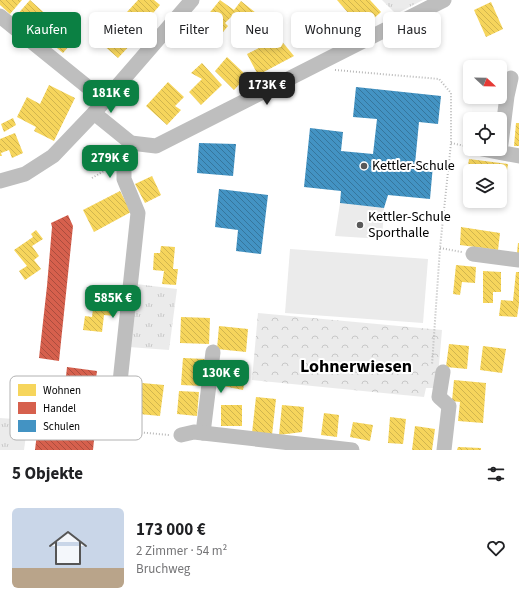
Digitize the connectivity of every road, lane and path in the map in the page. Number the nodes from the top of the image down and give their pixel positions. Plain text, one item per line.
1 (192, 0) edge
2 (444, 0) edge
3 (0, 16) edge
4 (314, 66) junction
5 (511, 78) dead end
6 (105, 100) junction
7 (504, 112) edge
8 (94, 113) junction
9 (131, 143) junction
10 (451, 143) junction
11 (463, 146) edge
12 (507, 153) edge
13 (519, 156) edge
14 (124, 165) junction
15 (92, 178) dead end
16 (0, 181) edge
17 (440, 248) junction
18 (473, 254) joint
19 (519, 260) edge
20 (213, 352) dead end
21 (443, 372) joint
22 (121, 376) edge
23 (142, 432) edge
24 (203, 433) junction
25 (166, 435) dead end
26 (181, 435) dead end
27 (322, 448) edge
28 (352, 450) edge
29 (444, 450) edge

1 - 6 street
2 - 4 street
3 - 6 street
4 - 9 street
4 - 10 path
5 - 7 street
6 - 8 street
8 - 9 street
8 - 16 street
9 - 14 street
10 - 11 path
10 - 17 path
12 - 13 street
14 - 15 path
14 - 22 street
17 - 18 path
17 - 21 path
18 - 19 street
20 - 24 street
21 - 29 street
23 - 25 path
24 - 26 street
24 - 27 street
27 - 28 street

